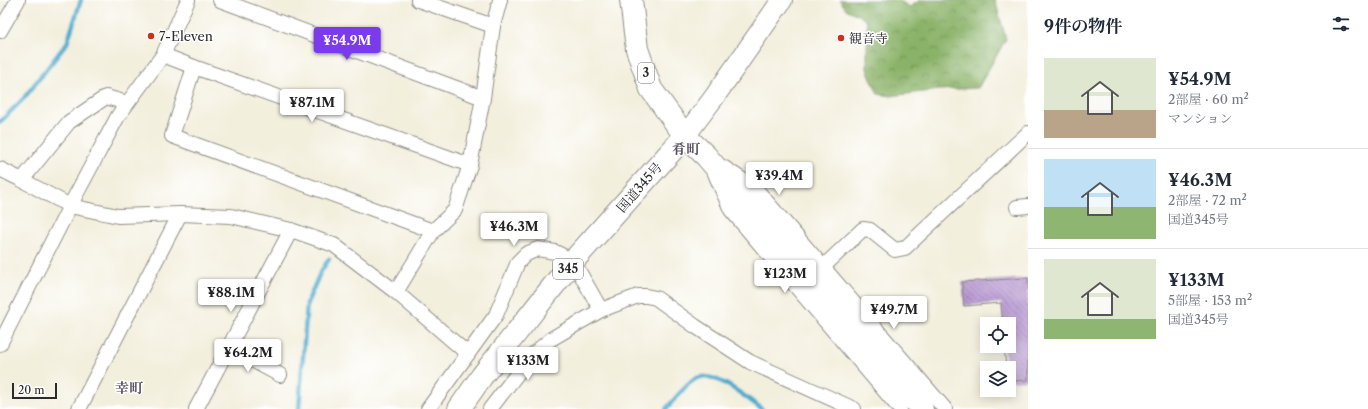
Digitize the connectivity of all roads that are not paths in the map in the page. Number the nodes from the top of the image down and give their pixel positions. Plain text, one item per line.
1 (18, 0) edge
2 (188, 0) edge
3 (220, 0) edge
4 (418, 0) edge
5 (500, 0) edge
6 (631, 0) edge
7 (782, 0) edge
8 (493, 26) junction
9 (0, 31) edge
10 (163, 55) junction
11 (194, 67) junction
12 (483, 98) junction
13 (127, 103) junction
14 (1028, 133) edge
15 (685, 136) junction
16 (706, 156) junction
17 (470, 165) junction
18 (0, 169) edge
19 (22, 180) junction
20 (70, 206) junction
21 (180, 214) junction
22 (291, 230) junction
23 (433, 231) junction
24 (574, 261) junction
25 (823, 268) junction
26 (396, 292) junction
27 (601, 310) junction
28 (0, 344) edge
29 (228, 348) junction
30 (468, 354) junction
31 (280, 375) dead end
32 (902, 399) edge
33 (79, 409) edge
34 (196, 409) edge
35 (428, 409) edge
36 (459, 409) edge
37 (490, 409) edge
38 (854, 409) edge
39 (922, 409) edge
40 (945, 409) edge

1 - 9 street
2 - 10 street
3 - 12 street
4 - 8 street
5 - 8 street
6 - 15 main road, 3
7 - 15 street
8 - 12 street
10 - 11 street
10 - 13 street
11 - 17 street
11 - 23 street
12 - 17 street
13 - 19 street
13 - 20 street
14 - 25 street
15 - 16 main road
15 - 24 main road, 国道345号 / 345
16 - 25 street
16 - 32 main road
17 - 23 street
18 - 19 street
19 - 20 street
20 - 21 street
20 - 28 street
21 - 22 street
21 - 33 street
22 - 26 street
22 - 29 street
23 - 26 street
24 - 27 street
24 - 30 street
24 - 36 main road, 国道345号 / 345
25 - 40 street
26 - 30 street
27 - 37 street
27 - 38 street
29 - 31 street
29 - 34 street
30 - 35 street
32 - 39 main road

